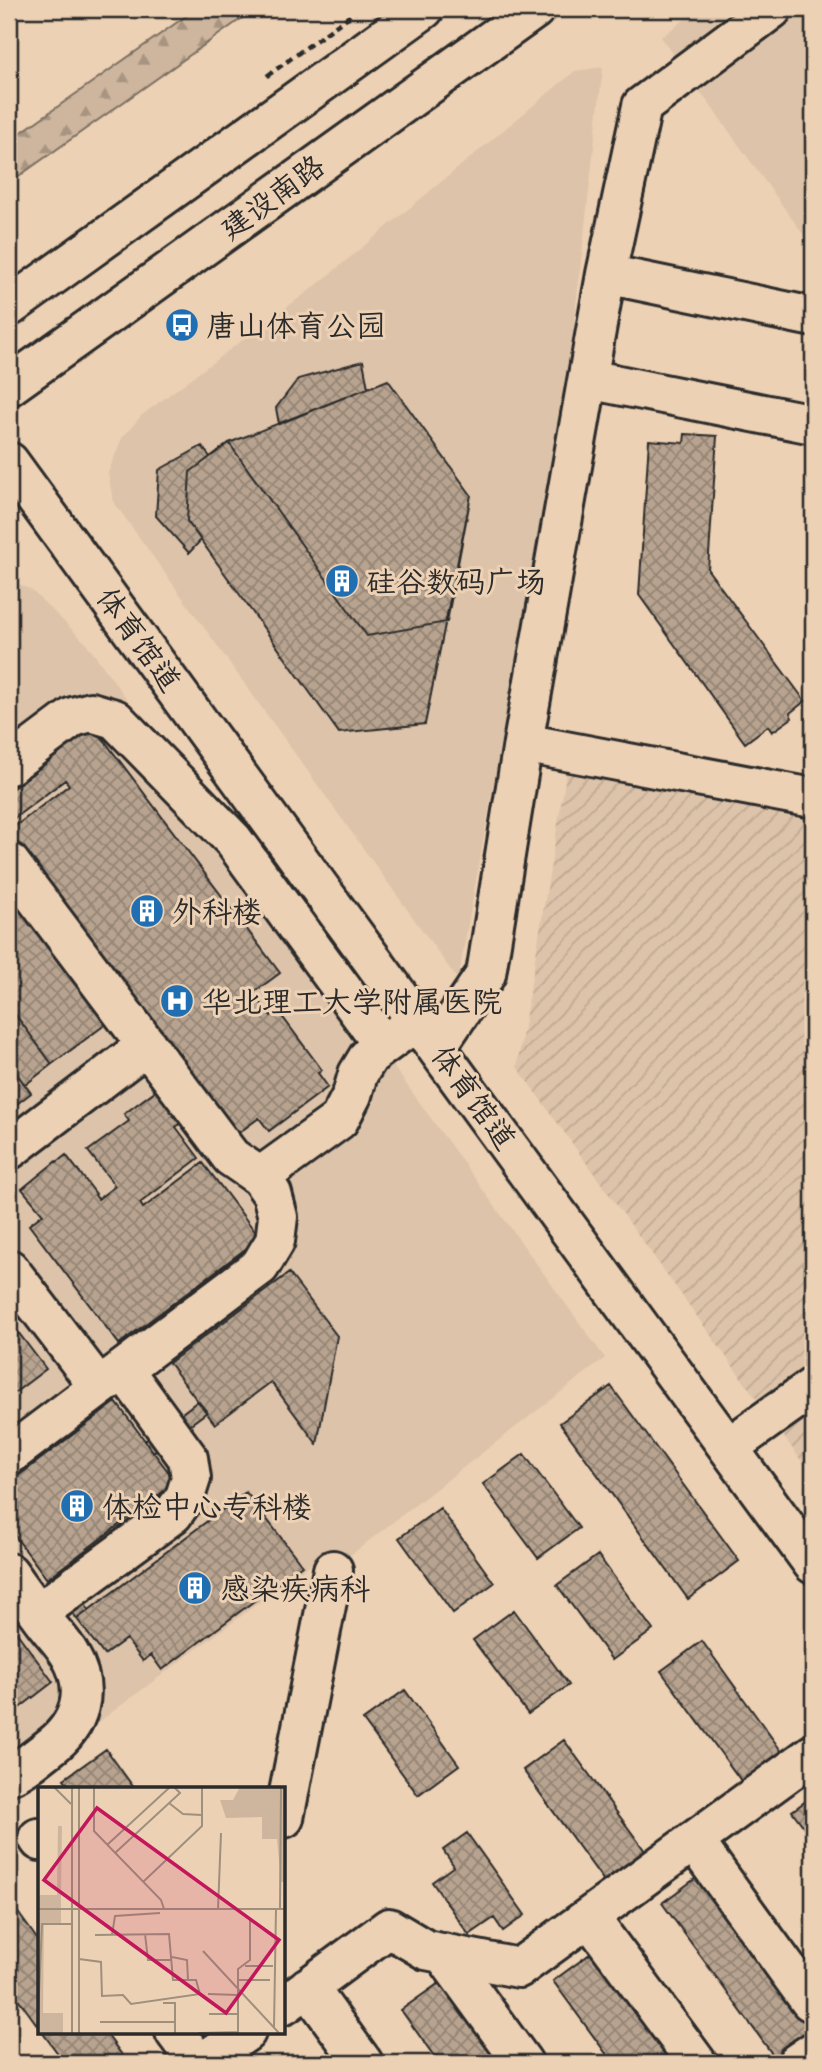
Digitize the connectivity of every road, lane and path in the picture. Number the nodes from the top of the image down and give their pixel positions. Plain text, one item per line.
1 (424, 9) edge
2 (536, 9) edge
3 (772, 9) edge
4 (606, 274) junction
5 (9, 307) edge
6 (813, 317) edge
7 (588, 379) junction
8 (9, 386) edge
9 (813, 424) edge
10 (9, 462) edge
11 (523, 743) junction
12 (9, 765) edge
13 (813, 798) edge
14 (9, 862) edge
15 (427, 1033) junction
16 (147, 1045) junction
17 (383, 1045) junction
18 (9, 1150) edge
19 (260, 1177) junction
20 (9, 1269) edge
21 (111, 1378) junction
22 (813, 1387) edge
23 (729, 1447) junction
24 (9, 1455) edge
25 (813, 1564) edge
26 (333, 1570) dead end
27 (9, 1573) edge
28 (38, 1613) junction
29 (813, 1754) edge
30 (9, 1775) edge
31 (285, 1813) edge
32 (694, 1841) junction
33 (589, 1917) junction
34 (443, 1953) junction
35 (296, 1996) edge
36 (810, 2001) dead end
37 (177, 2034) edge
38 (241, 2041) edge
39 (813, 2052) edge
40 (200, 2063) edge
41 (363, 2063) edge
42 (523, 2063) edge
43 (697, 2063) edge
44 (797, 2063) edge

1 - 5 street
2 - 8 street, 建设南路
3 - 4 street
4 - 6 street
4 - 7 street
7 - 9 street
7 - 11 street
10 - 15 street, 体育馆道
11 - 13 street
11 - 15 street
12 - 17 street
14 - 16 street
15 - 17 street
15 - 23 street, 体育馆道
16 - 18 street
16 - 19 street
17 - 19 street
19 - 21 street
20 - 21 street
21 - 24 street
21 - 28 street
22 - 23 street
23 - 25 street, 体育馆道
26 - 31 street
27 - 28 street
28 - 30 street
29 - 32 street
32 - 33 street
32 - 36 street
33 - 34 street
33 - 43 street
34 - 35 street
34 - 42 street
35 - 41 street
37 - 40 street
38 - 40 street
39 - 44 street

